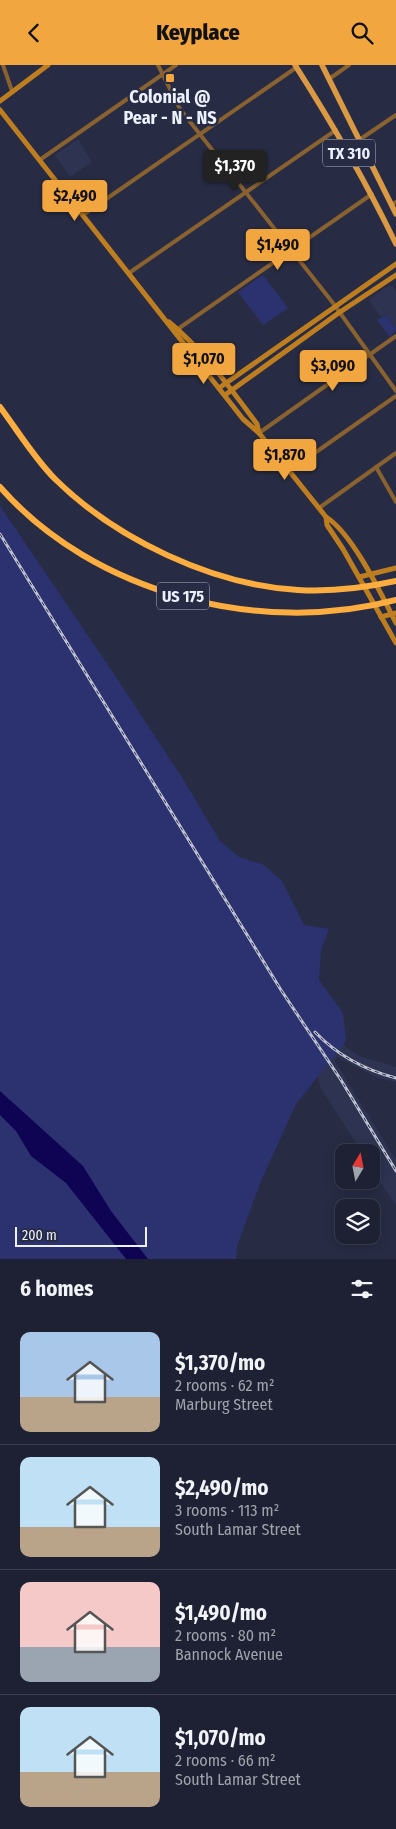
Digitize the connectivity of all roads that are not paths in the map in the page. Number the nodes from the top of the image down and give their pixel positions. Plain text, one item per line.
1 (3, 65) edge
2 (48, 65) edge
3 (158, 65) edge
4 (176, 65) edge
5 (322, 65) edge
6 (349, 65) edge
7 (296, 66) edge
8 (162, 75) junction
9 (329, 79) junction
10 (12, 91) junction
11 (0, 101) edge
12 (0, 110) edge
13 (396, 115) edge
14 (336, 130) junction
15 (201, 134) junction
16 (359, 140) junction
17 (40, 159) junction
18 (247, 191) junction
19 (372, 194) junction
20 (394, 203) edge
21 (396, 214) edge
22 (83, 215) junction
23 (396, 244) edge
24 (292, 249) junction
25 (396, 264) edge
26 (129, 273) junction
27 (396, 275) edge
28 (335, 305) junction
29 (340, 312) junction
30 (175, 331) junction
31 (396, 336) edge
32 (279, 344) junction
33 (284, 352) junction
34 (370, 355) junction
35 (225, 383) junction
36 (219, 388) junction
37 (231, 391) junction
38 (396, 391) edge
39 (225, 395) junction
40 (396, 396) edge
41 (0, 407) edge
42 (259, 433) junction
43 (396, 453) edge
44 (376, 467) junction
45 (289, 471) junction
46 (0, 487) edge
47 (396, 501) edge
48 (319, 508) junction
49 (326, 517) junction
50 (396, 568) edge
51 (370, 575) junction
52 (359, 577) junction
53 (396, 581) edge
54 (396, 600) edge
55 (394, 614) edge
56 (381, 617) junction
57 (396, 623) edge
58 (396, 643) edge

1 - 10 street
2 - 10 main road
3 - 8 street
4 - 8 street
5 - 9 main road, TX 310
6 - 9 street
7 - 14 main road, TX 310
7 - 15 street
8 - 15 street
8 - 17 street
9 - 16 main road, TX 310
10 - 11 main road
12 - 17 main road
13 - 16 street
14 - 18 street
14 - 19 main road, TX 310
15 - 18 street
15 - 22 street
16 - 20 main road, TX 310
17 - 22 main road
18 - 24 street
18 - 26 street
19 - 23 main road, TX 310
19 - 24 street
20 - 21 main road, TX 310
22 - 26 main road
24 - 28 street
24 - 30 street
25 - 28 main road
26 - 30 main road
27 - 29 main road
28 - 29 street
28 - 32 main road
29 - 33 main road
29 - 34 street
30 - 35 main road
30 - 36 main road
31 - 34 street
32 - 33 main road
32 - 35 main road
33 - 37 main road
34 - 38 street
34 - 42 street
35 - 36 main road
35 - 37 main road
36 - 39 main road
37 - 39 main road
37 - 42 main road
39 - 42 main road
40 - 45 street
41 - 53 highway, US 175
42 - 45 main road
43 - 44 street
44 - 47 street
44 - 48 street
45 - 48 main road
46 - 54 highway, US 175
48 - 49 main road
49 - 51 main road
49 - 52 main road
50 - 51 main road
51 - 52 main road
51 - 55 main road
52 - 56 main road
55 - 56 main road
55 - 57 main road
56 - 58 main road

